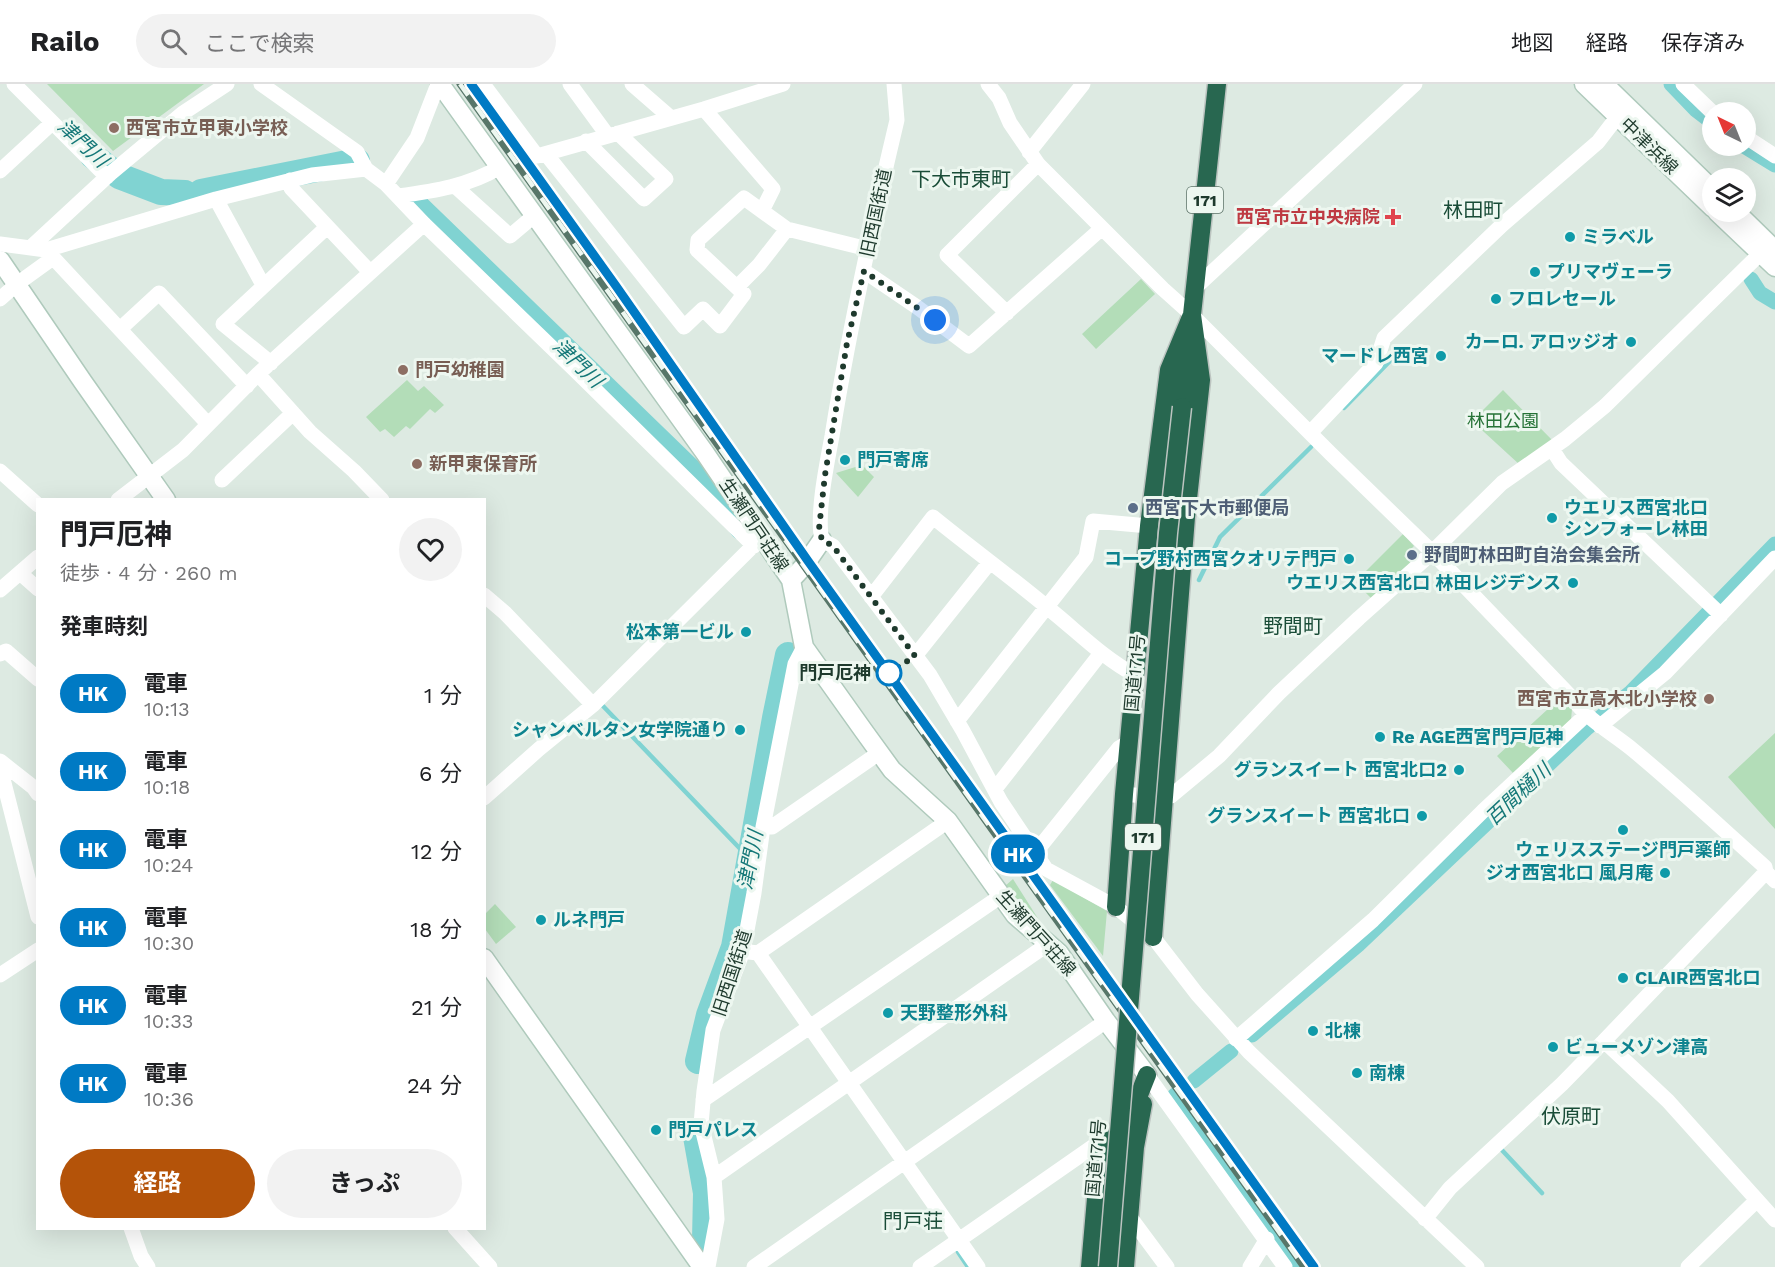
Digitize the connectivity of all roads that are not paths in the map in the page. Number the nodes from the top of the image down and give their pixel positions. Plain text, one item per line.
1 (14, 84) edge
2 (227, 84) edge
3 (439, 84) edge
4 (483, 84) edge
5 (570, 84) edge
6 (632, 84) edge
7 (783, 84) edge
8 (894, 84) edge
9 (988, 84) edge
10 (1083, 84) edge
11 (1217, 84) edge
12 (1415, 84) edge
13 (1584, 84) edge
14 (1683, 84) edge
15 (1607, 85) edge
16 (268, 86) edge
17 (1702, 102) edge
18 (704, 109) junction
19 (1624, 113) junction
20 (671, 118) junction
21 (52, 123) junction
22 (613, 134) junction
23 (586, 141) junction
24 (1756, 144) edge
25 (546, 154) junction
26 (1775, 156) edge
27 (1033, 158) junction
28 (500, 167) junction
29 (366, 168) junction
30 (0, 171) edge
31 (111, 173) junction
32 (290, 180) junction
33 (1702, 180) edge
34 (386, 184) junction
35 (456, 187) junction
36 (398, 196) junction
37 (1702, 196) edge
38 (216, 199) junction
39 (762, 212) junction
40 (535, 215) junction
41 (1731, 222) edge
42 (1745, 222) edge
43 (423, 224) junction
44 (327, 227) junction
45 (787, 229) junction
46 (1101, 229) junction
47 (0, 244) edge
48 (868, 249) junction
49 (1769, 249) edge
50 (43, 252) junction
51 (0, 260) edge
52 (1775, 267) edge
53 (864, 271) junction
54 (370, 272) junction
55 (17, 284) junction
56 (263, 285) junction
57 (737, 287) junction
58 (1196, 287) junction
59 (0, 299) edge
60 (1007, 313) junction
61 (1192, 315) junction
62 (120, 329) junction
63 (271, 363) junction
64 (258, 374) junction
65 (247, 386) junction
66 (293, 413) junction
67 (208, 424) junction
68 (1310, 433) junction
69 (1552, 449) junction
70 (0, 471) edge
71 (150, 477) junction
72 (222, 480) dead end
73 (121, 498) edge
74 (165, 498) edge
75 (380, 498) edge
76 (36, 503) edge
77 (1149, 526) junction
78 (822, 540) junction
79 (758, 542) junction
80 (1432, 552) junction
81 (1775, 558) edge
82 (36, 559) edge
83 (990, 562) junction
84 (20, 573) junction
85 (791, 580) junction
86 (36, 587) edge
87 (0, 590) edge
88 (486, 597) edge
89 (871, 597) junction
90 (1047, 607) junction
91 (1716, 610) junction
92 (804, 647) junction
93 (1101, 653) junction
94 (0, 654) edge
95 (915, 656) junction
96 (1135, 675) junction
97 (36, 677) edge
98 (593, 705) junction
99 (957, 721) junction
100 (1594, 721) junction
101 (1129, 742) junction
102 (879, 753) junction
103 (0, 761) edge
104 (0, 767) edge
105 (995, 789) junction
106 (36, 791) edge
107 (1124, 794) junction
108 (486, 796) edge
109 (1163, 798) junction
110 (948, 821) junction
111 (763, 827) junction
112 (1035, 853) junction
113 (1770, 870) edge
114 (1001, 896) junction
115 (1116, 907) junction
116 (36, 909) edge
117 (1153, 937) junction
118 (1048, 944) junction
119 (36, 951) edge
120 (750, 952) junction
121 (486, 961) edge
122 (0, 975) edge
123 (1106, 1021) junction
124 (811, 1027) junction
125 (1236, 1039) junction
126 (1604, 1041) junction
127 (1147, 1075) junction
128 (849, 1084) junction
129 (703, 1100) junction
130 (1118, 1130) junction
131 (1101, 1141) junction
132 (1135, 1147) junction
133 (904, 1163) junction
134 (714, 1178) junction
135 (1756, 1200) junction
136 (1096, 1210) junction
137 (1130, 1217) junction
138 (1425, 1219) junction
139 (1775, 1220) edge
140 (132, 1230) edge
141 (457, 1230) edge
142 (1267, 1239) junction
143 (960, 1240) junction
144 (148, 1267) edge
145 (490, 1267) edge
146 (702, 1267) edge
147 (708, 1267) edge
148 (754, 1267) edge
149 (920, 1267) edge
150 (978, 1267) edge
151 (1090, 1267) edge
152 (1108, 1267) edge
153 (1125, 1267) edge
154 (1167, 1267) edge
155 (1250, 1267) edge
156 (1285, 1267) edge
157 (1477, 1267) edge
158 (1688, 1267) edge

1 - 21 street
2 - 31 street
3 - 28 main road, 生瀬門戸荘線
3 - 34 street
4 - 25 street
5 - 22 street
6 - 20 street
7 - 18 street
8 - 48 street, 旧西国街道
9 - 27 street
10 - 27 street
11 - 58 highway, 国道171号 / 171
12 - 58 street
13 - 19 main road, 中津浜線
14 - 17 street
15 - 19 main road, 中津浜線
16 - 29 street
18 - 20 street
18 - 39 street
19 - 33 main road, 中津浜線
19 - 37 main road, 中津浜線
19 - 68 street
20 - 22 street
21 - 30 street
21 - 31 street
22 - 23 street
22 - 23 street
23 - 25 street
24 - 26 street
25 - 57 street
27 - 46 street
27 - 60 street
28 - 35 street
28 - 40 main road, 生瀬門戸荘線
29 - 32 street
29 - 34 street
31 - 50 street
32 - 38 street
32 - 44 street
34 - 36 street
35 - 36 street
35 - 40 street
36 - 43 street
38 - 50 street
38 - 56 street
39 - 45 street
39 - 57 street
40 - 79 main road, 生瀬門戸荘線
41 - 49 main road
42 - 49 main road
43 - 54 street
43 - 79 street
44 - 54 street
44 - 56 street
45 - 48 street
45 - 57 street
46 - 60 street
46 - 61 street
47 - 50 street
48 - 53 street, 旧西国街道
49 - 52 main road
49 - 69 street
50 - 55 street
50 - 62 street
51 - 55 main road
53 - 60 street
53 - 78 street, 旧西国街道
54 - 63 street
55 - 59 street
55 - 71 main road
56 - 63 street
58 - 61 highway, 国道171号 / 171
61 - 68 street
61 - 77 highway, 171
61 - 109 highway, 171
61 - 152 highway, 国道171号 / 171, bridge
62 - 65 street
62 - 67 street
63 - 64 street
64 - 65 street
64 - 66 street
65 - 67 street
66 - 72 street
66 - 75 street
67 - 71 street
68 - 80 street
69 - 80 street
69 - 91 street
70 - 76 street
71 - 73 street
71 - 74 main road
77 - 90 street
77 - 96 highway, 171
78 - 85 main road
78 - 89 street
79 - 85 main road, 生瀬門戸荘線
79 - 98 street
80 - 100 street
80 - 109 street
81 - 91 street
82 - 84 street
83 - 89 street
83 - 90 street
83 - 95 street
84 - 86 street
84 - 87 street
85 - 92 main road, 生瀬門戸荘線
88 - 98 street
89 - 95 street
90 - 93 street
90 - 99 street
91 - 100 street
92 - 102 main road, 生瀬門戸荘線
92 - 111 street, 旧西国街道
93 - 96 street
93 - 105 street
94 - 97 street
95 - 99 street
96 - 101 highway, 171
98 - 108 street
99 - 105 street
100 - 113 street
100 - 125 street
101 - 107 highway, 171
101 - 112 street
102 - 110 main road, 生瀬門戸荘線
102 - 111 street
103 - 106 street
104 - 116 street
105 - 112 street
107 - 109 street
107 - 115 highway, 171
109 - 117 highway, 171
110 - 114 main road, 生瀬門戸荘線
110 - 120 street
111 - 120 street, 旧西国街道
112 - 115 street
113 - 126 street
114 - 118 main road, 生瀬門戸荘線
114 - 124 street
115 - 117 street
117 - 125 street
118 - 123 main road, 生瀬門戸荘線
118 - 128 street
119 - 122 street
120 - 124 street
120 - 129 street, 旧西国街道
121 - 146 main road
123 - 127 main road, 生瀬門戸荘線
123 - 133 street
124 - 128 street
124 - 129 street
125 - 138 street
126 - 135 street
126 - 138 street
127 - 130 highway
127 - 132 highway
127 - 142 street
128 - 133 street
128 - 134 street
129 - 134 street, 旧西国街道
130 - 131 highway
130 - 132 highway
131 - 136 highway
131 - 143 street
132 - 137 highway
133 - 143 street
133 - 148 street
134 - 147 street, 旧西国街道
135 - 139 street
135 - 158 street
136 - 137 street
136 - 151 highway
137 - 153 highway
137 - 154 street
138 - 157 street
140 - 144 street
141 - 145 street
142 - 155 street
142 - 156 street
143 - 149 street
143 - 150 street

